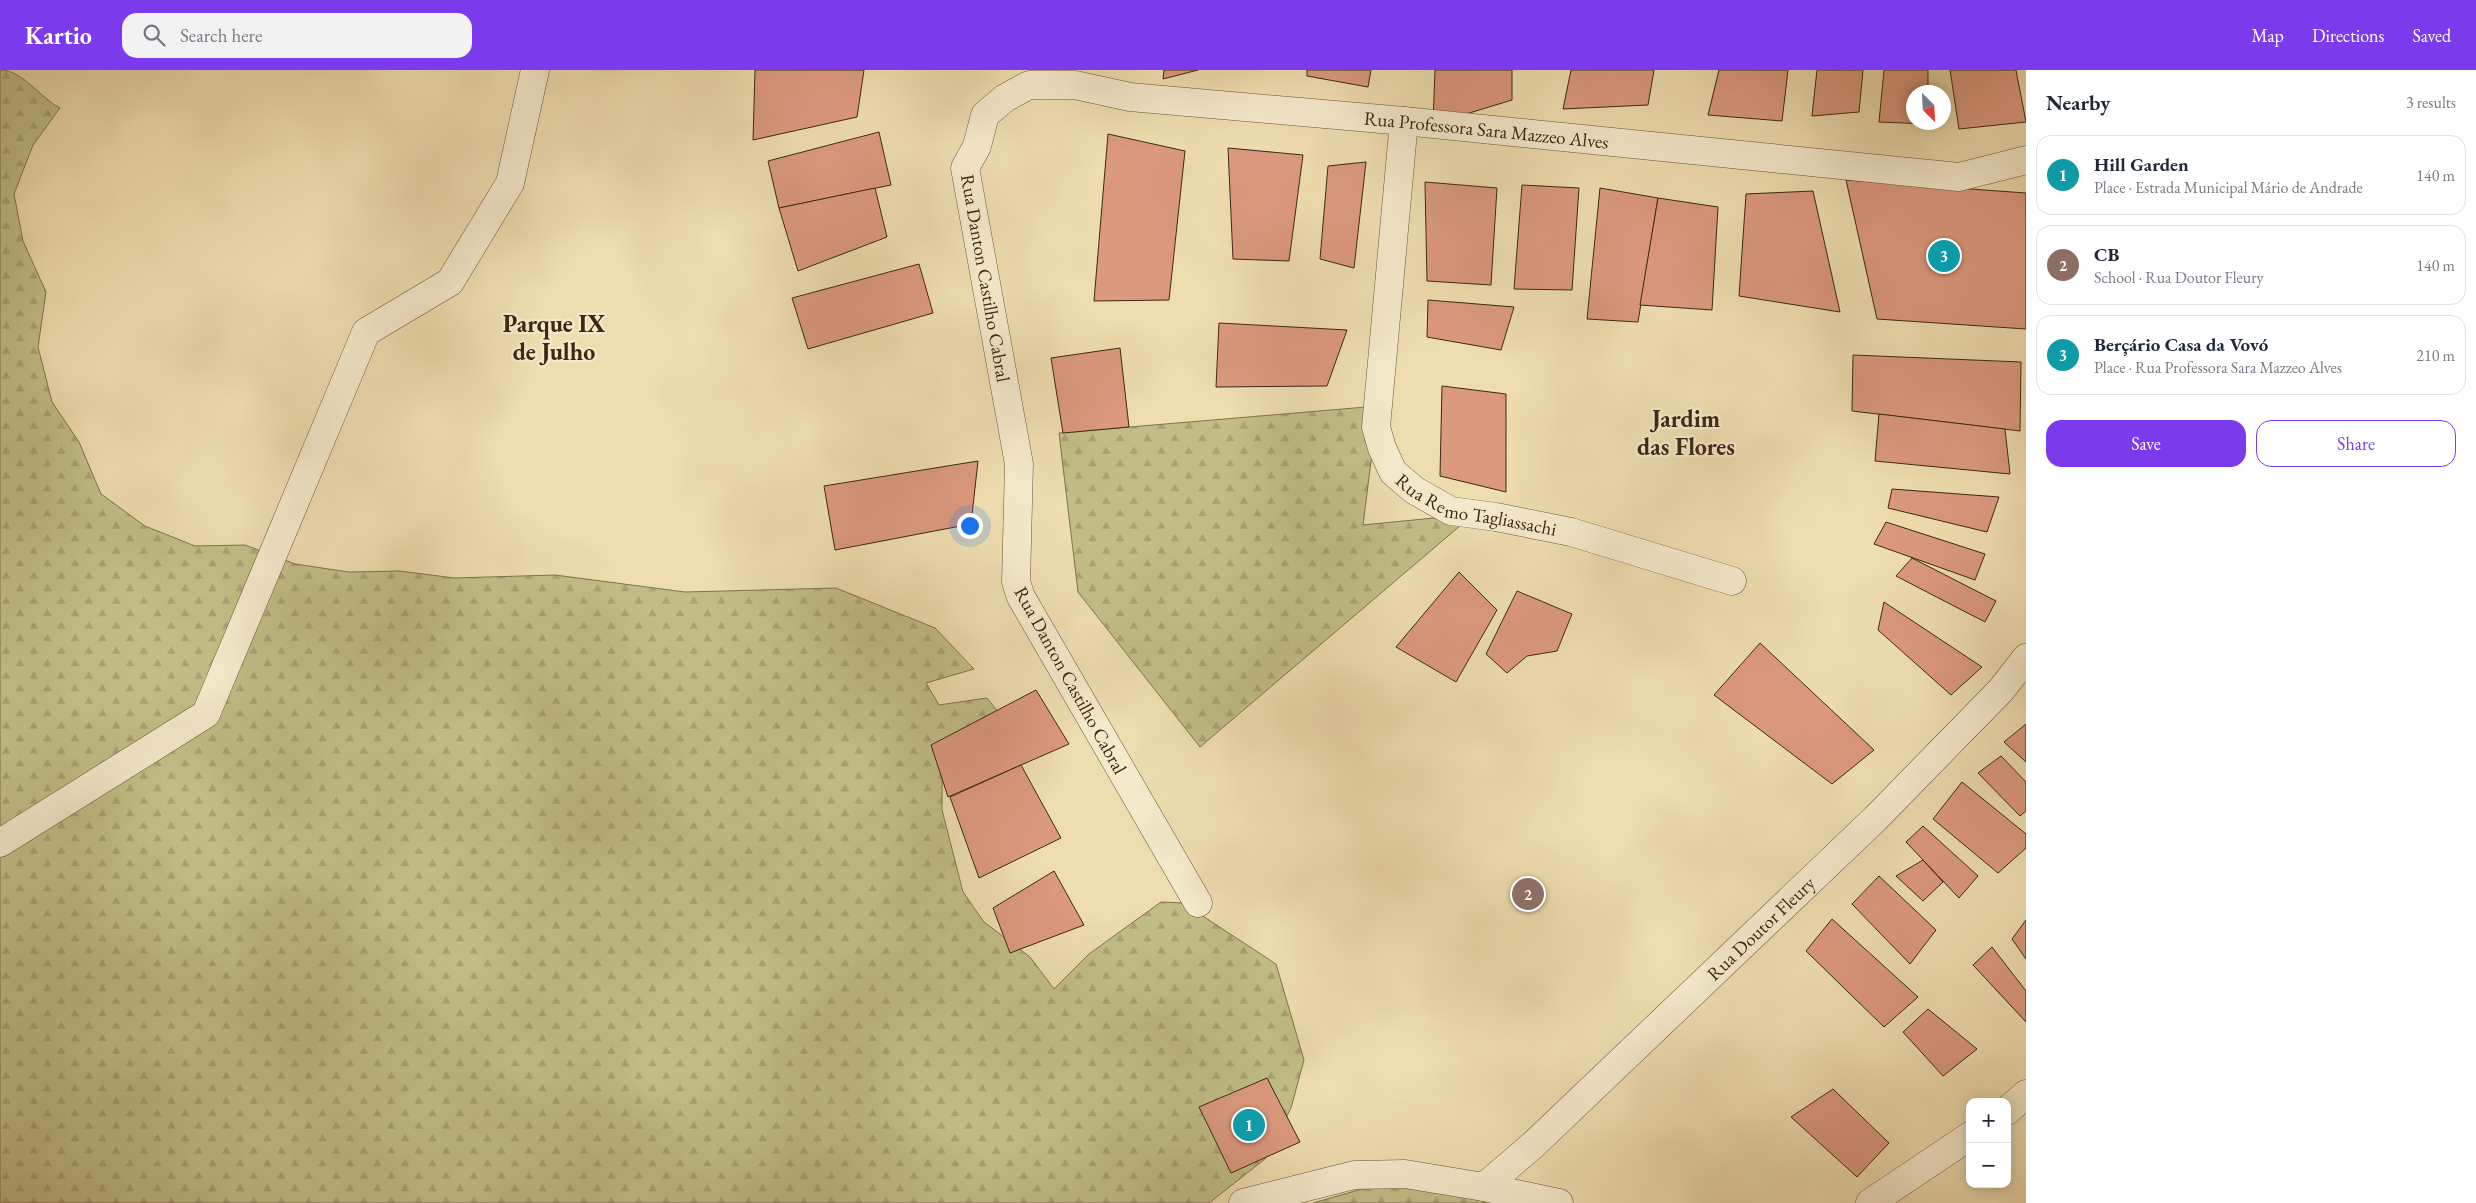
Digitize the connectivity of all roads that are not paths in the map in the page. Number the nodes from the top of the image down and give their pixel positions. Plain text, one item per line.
1 (535, 70) edge
2 (1066, 78) edge
3 (1404, 121) junction
4 (977, 146) joint
5 (2026, 160) edge
6 (1732, 581) dead end
7 (2026, 658) edge
8 (0, 842) edge
9 (1198, 903) dead end
10 (2026, 1094) edge
11 (2011, 1107) edge
12 (1966, 1139) edge
13 (1484, 1187) junction
14 (1243, 1203) edge
15 (1559, 1203) edge
16 (1870, 1203) edge

1 - 8 street
2 - 3 street, Rua Professora Sara Mazzeo Alves
2 - 4 street, Rua Professora Sara Mazzeo Alves
3 - 5 street, Rua Professora Sara Mazzeo Alves
3 - 6 street, Rua Remo Tagliassachi
4 - 9 street, Rua Danton Castilho Cabral
7 - 13 street, Rua Doutor Fleury
10 - 11 street
12 - 16 street
13 - 14 street
13 - 15 street

